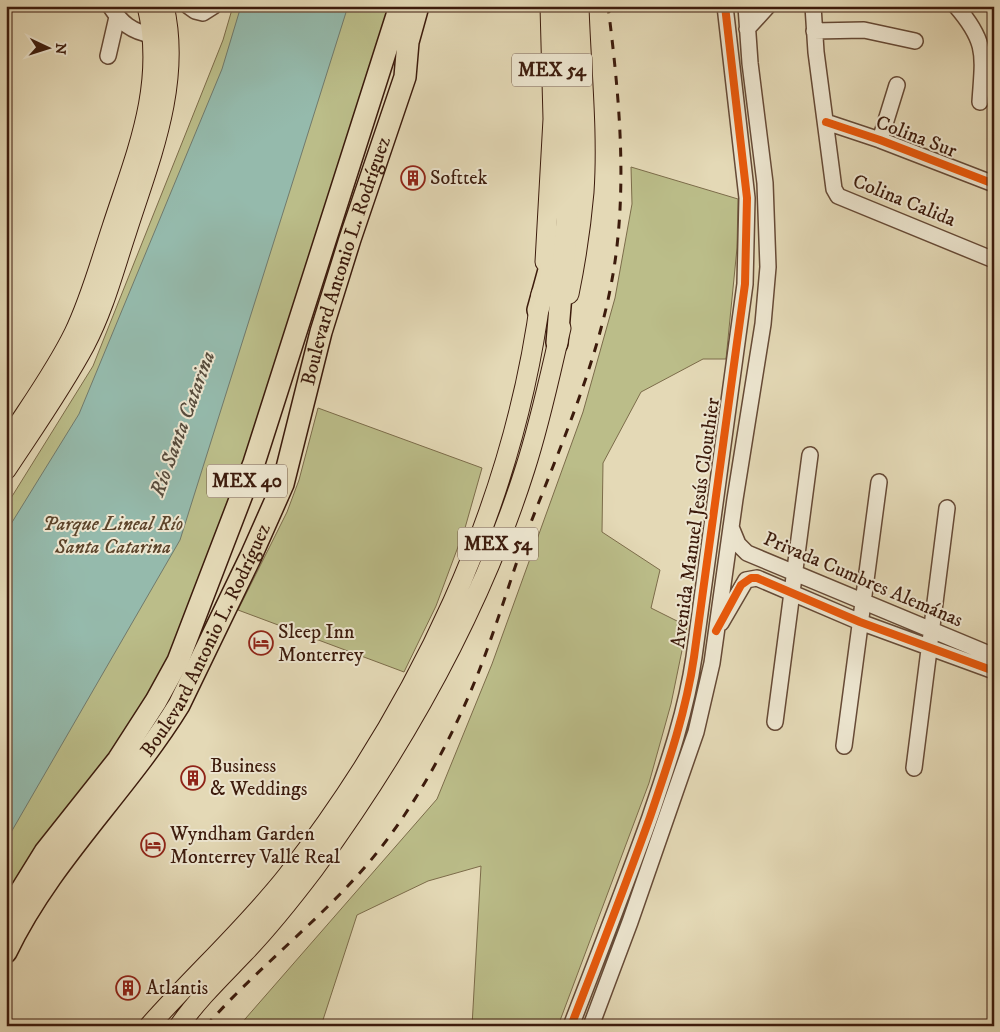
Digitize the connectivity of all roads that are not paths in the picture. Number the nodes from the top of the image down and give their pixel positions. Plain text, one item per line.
1 (188, 6) edge
2 (214, 6) edge
3 (400, 6) edge
4 (418, 6) edge
5 (428, 6) edge
6 (550, 6) edge
7 (725, 6) edge
8 (746, 6) edge
9 (768, 6) edge
10 (813, 6) edge
11 (956, 6) edge
12 (160, 7) edge
13 (567, 9) edge
14 (114, 12) edge
15 (747, 29) junction
16 (814, 31) junction
17 (152, 35) junction
18 (916, 41) dead end
19 (108, 56) dead end
20 (405, 77) junction
21 (897, 85) dead end
22 (980, 102) dead end
23 (826, 122) junction
24 (880, 140) junction
25 (994, 184) edge
26 (994, 260) edge
27 (538, 310) junction
28 (558, 343) joint
29 (6, 443) edge
30 (810, 455) dead end
31 (6, 470) edge
32 (879, 482) dead end
33 (947, 508) dead end
34 (731, 526) junction
35 (794, 573) junction
36 (792, 594) junction
37 (863, 602) junction
38 (860, 622) junction
39 (931, 630) junction
40 (716, 631) junction
41 (929, 648) junction
42 (994, 656) edge
43 (994, 672) edge
44 (775, 722) dead end
45 (844, 746) dead end
46 (914, 768) dead end
47 (8, 909) edge
48 (6, 952) edge
49 (198, 1000) junction
50 (149, 1026) edge
51 (166, 1026) edge
52 (179, 1026) edge
53 (570, 1026) edge
54 (590, 1026) edge

1 - 2 street
3 - 47 highway, Boulevard Antonio L. Rodríguez / MEX 40
4 - 20 highway
5 - 20 main road, Boulevard Antonio L. Rodríguez / MEX 40
6 - 27 main road, MEX 54
7 - 53 street, Avenida Manuel Jesús Clouthier
8 - 15 street, Avenida Manuel Jesús Clouthier
9 - 15 street
10 - 16 street, Colina Calida
11 - 22 street
12 - 17 main road
12 - 31 main road
13 - 27 highway
13 - 28 highway
14 - 17 street
14 - 19 street
15 - 34 street, Avenida Manuel Jesús Clouthier
16 - 18 street
16 - 23 street, Colina Calida
17 - 29 main road
20 - 48 highway, Boulevard Antonio L. Rodríguez / MEX 40
21 - 24 street
23 - 24 street, Colina Sur
23 - 26 street, Colina Calida
24 - 25 street, Colina Sur
27 - 50 main road, MEX 54
28 - 49 main road, MEX 54
30 - 35 street
32 - 37 street
33 - 39 street
34 - 35 street, Privada Cumbres Alemánas
34 - 40 street, Avenida Manuel Jesús Clouthier
35 - 36 street
35 - 37 street, Privada Cumbres Alemánas
36 - 38 street, Privada Cumbres Alemánas
36 - 40 street, Privada Cumbres Alemánas
36 - 44 street
37 - 38 street
37 - 39 street, Privada Cumbres Alemánas
38 - 41 street, Privada Cumbres Alemánas
38 - 45 street
39 - 41 street
39 - 42 street, Privada Cumbres Alemánas
40 - 54 street, Avenida Manuel Jesús Clouthier
41 - 43 street, Privada Cumbres Alemánas
41 - 46 street
49 - 51 main road
49 - 52 main road, MEX 54

